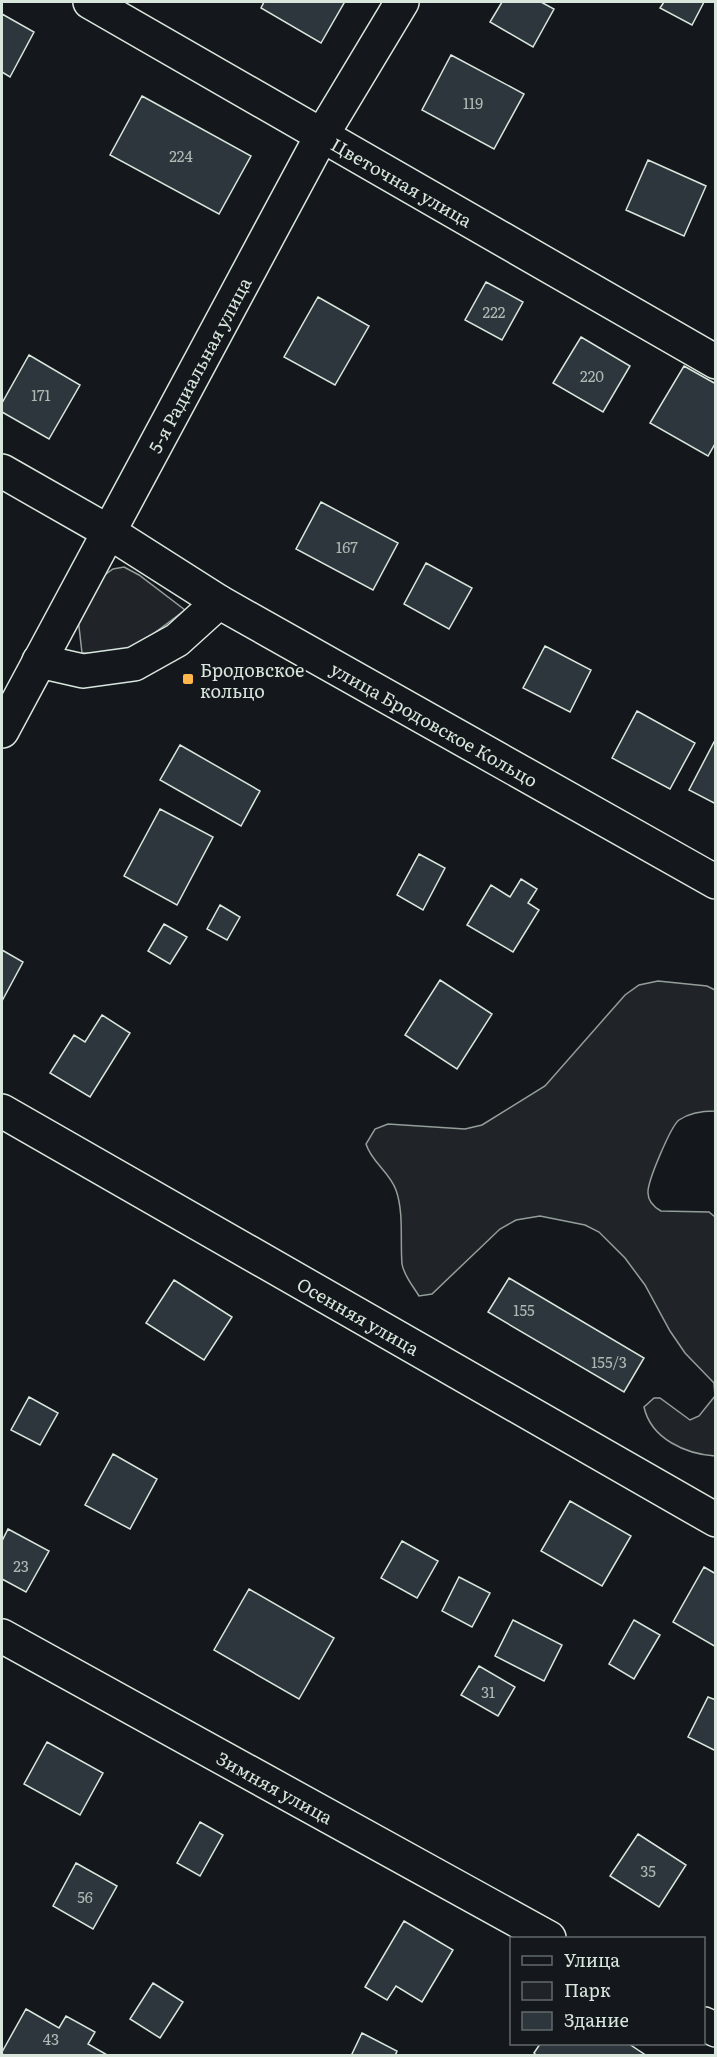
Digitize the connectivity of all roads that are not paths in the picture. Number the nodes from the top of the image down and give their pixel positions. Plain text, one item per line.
1 (90, 2) edge
2 (402, 2) edge
3 (322, 135) junction
4 (716, 362) edge
5 (2, 471) edge
6 (109, 532) junction
7 (219, 602) junction
8 (39, 661) junction
9 (2, 731) edge
10 (716, 882) edge
11 (2, 1111) edge
12 (716, 1520) edge
13 (2, 1636) edge
14 (547, 1937) edge

1 - 3 street, Цветочная улица
2 - 3 street, 5-я Радиальная улица
3 - 4 street, Цветочная улица
3 - 6 street, 5-я Радиальная улица
5 - 6 street, улица Бродовское Кольцо
6 - 7 street, улица Бродовское Кольцо
6 - 8 street, 5-я Радиальная улица
7 - 8 street
7 - 10 street, улица Бродовское Кольцо
8 - 9 street, 5-я Радиальная улица
11 - 12 street, Осенняя улица
13 - 14 street, Зимняя улица

